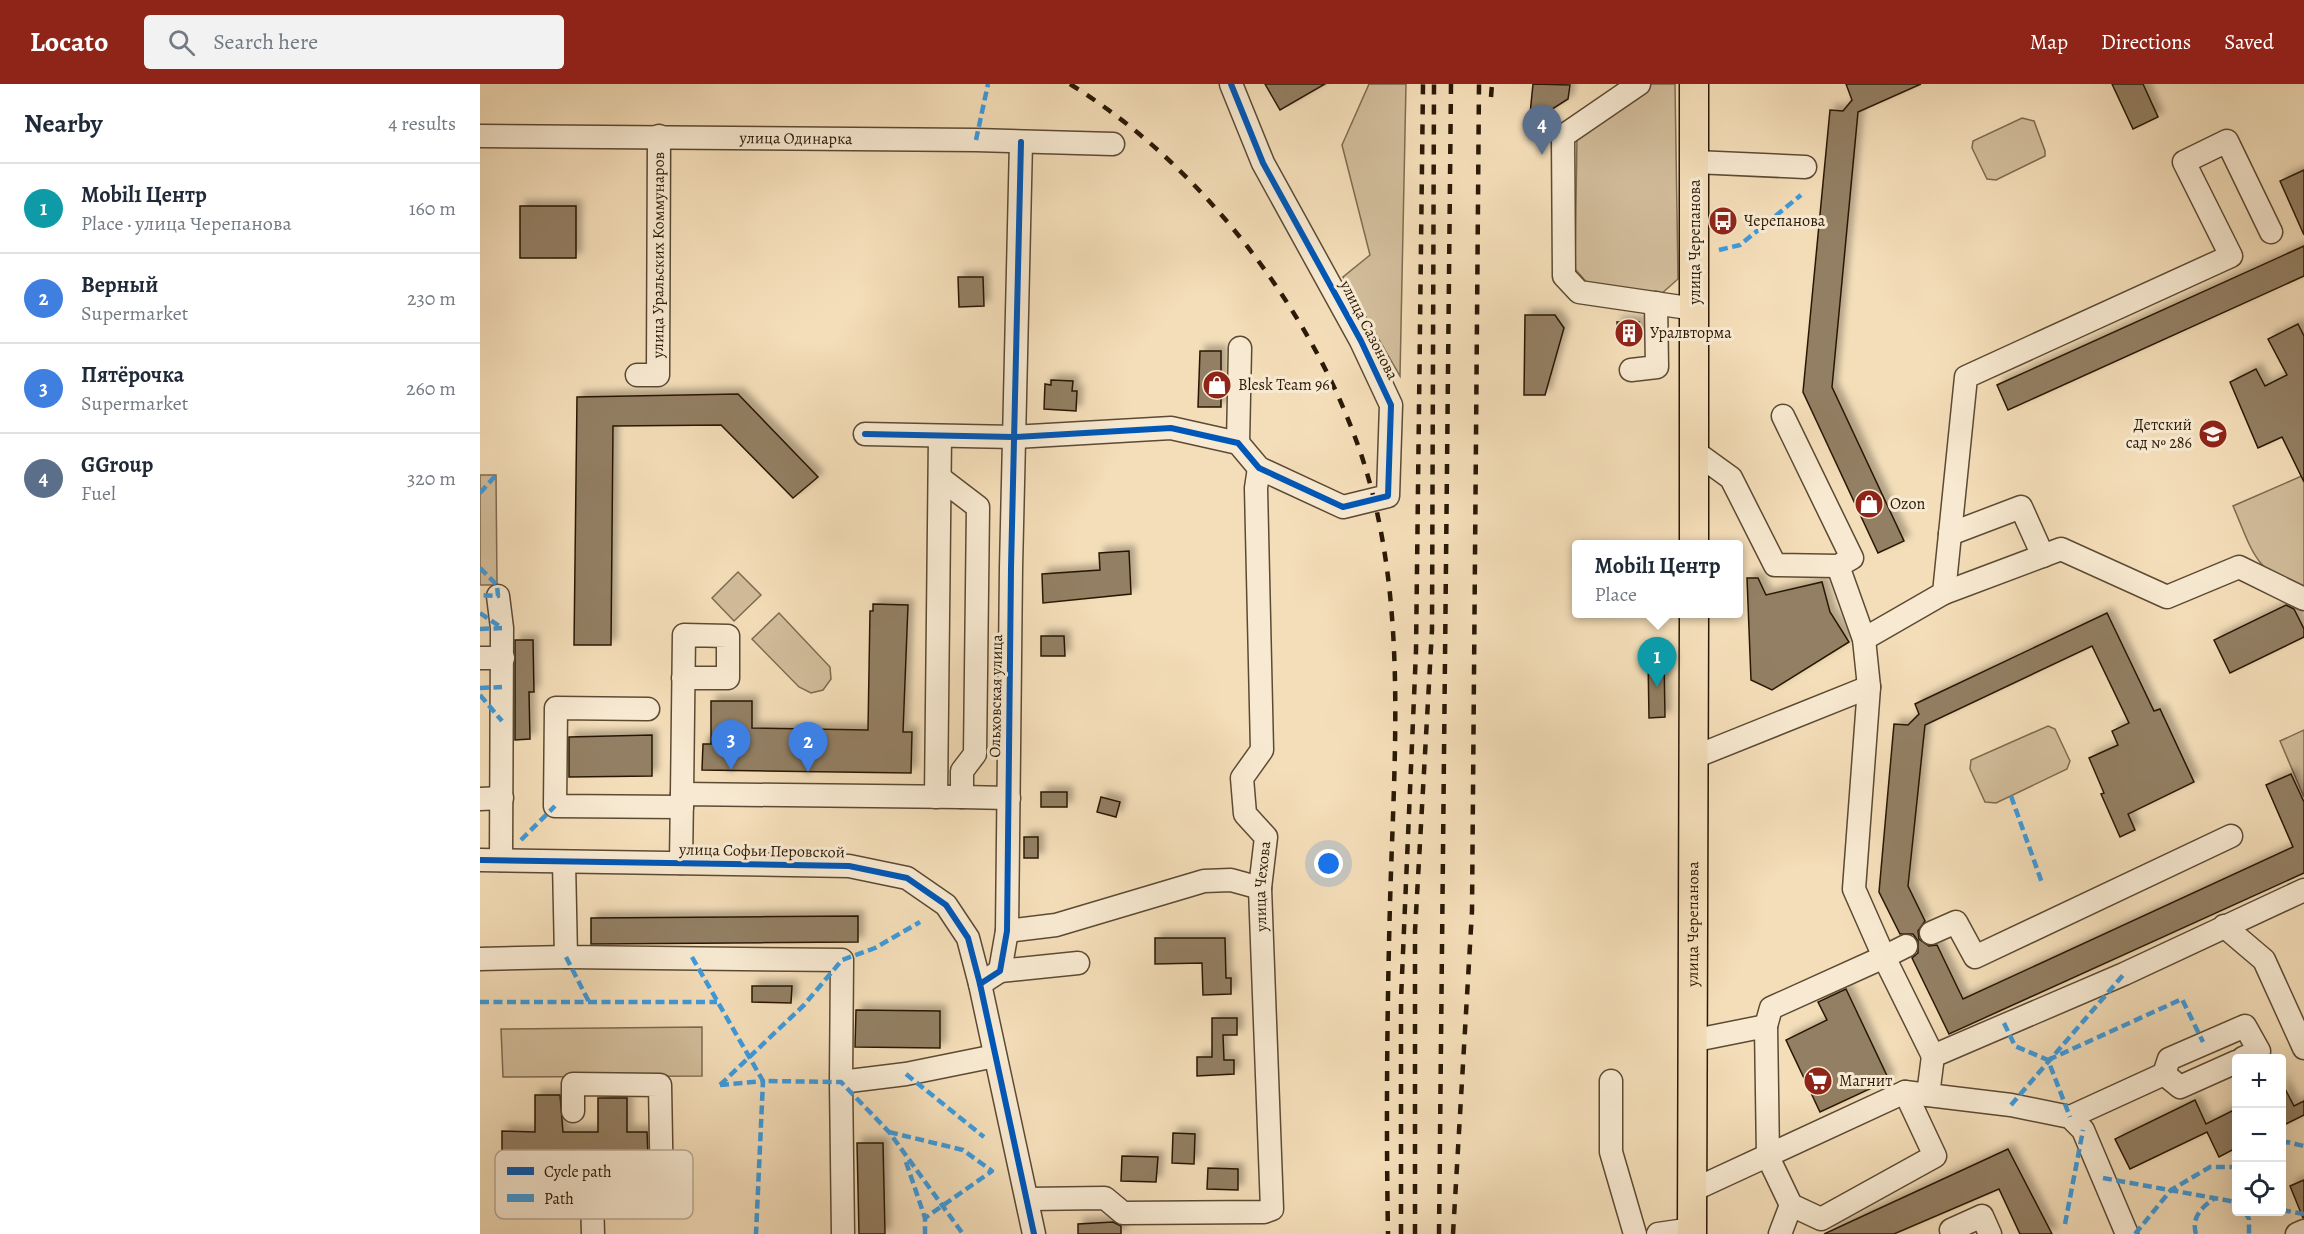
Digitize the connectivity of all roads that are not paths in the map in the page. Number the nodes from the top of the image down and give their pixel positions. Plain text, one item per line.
1 (1639, 84) edge
2 (1695, 84) edge
3 (1236, 86) edge
4 (1612, 92) edge
5 (480, 136) edge
6 (659, 136) junction
7 (1021, 142) junction
8 (1113, 144) dead end
9 (1695, 162) junction
10 (1804, 167) dead end
11 (2271, 232) dead end
12 (1656, 303) junction
13 (1695, 309) junction
14 (1240, 348) dead end
15 (1631, 370) dead end
16 (647, 375) dead end
17 (1783, 416) dead end
18 (865, 434) dead end
19 (940, 436) junction
20 (1014, 437) junction
21 (1238, 443) junction
22 (1695, 452) junction
23 (1259, 468) junction
24 (940, 478) junction
25 (1950, 534) junction
26 (1694, 540) edge
27 (2043, 556) junction
28 (1838, 566) junction
29 (1944, 593) junction
30 (498, 596) dead end
31 (2304, 599) edge
32 (1694, 618) edge
33 (1864, 639) junction
34 (480, 658) edge
35 (502, 658) junction
36 (683, 678) dead end
37 (1869, 687) junction
38 (648, 709) dead end
39 (1692, 758) junction
40 (936, 797) junction
41 (962, 797) junction
42 (491, 798) edge
43 (1009, 798) junction
44 (682, 801) junction
45 (2231, 836) dead end
46 (491, 860) edge
47 (564, 862) junction
48 (681, 863) junction
49 (1260, 888) junction
50 (2304, 890) edge
51 (2224, 926) junction
52 (1007, 931) junction
53 (1931, 933) dead end
54 (1906, 946) dead end
55 (566, 957) junction
56 (1884, 957) junction
57 (480, 959) edge
58 (1078, 963) dead end
59 (1000, 971) junction
60 (980, 984) junction
61 (1766, 1026) junction
62 (1691, 1041) junction
63 (2304, 1048) edge
64 (2254, 1054) edge
65 (995, 1056) junction
66 (1933, 1056) junction
67 (2232, 1064) edge
68 (2164, 1074) junction
69 (1611, 1081) dead end
70 (841, 1082) junction
71 (1905, 1092) junction
72 (1928, 1095) junction
73 (573, 1111) dead end
74 (2070, 1118) junction
75 (661, 1150) edge
76 (1768, 1157) junction
77 (1691, 1191) junction
78 (1027, 1199) junction
79 (1791, 1205) junction
80 (593, 1219) edge
81 (1951, 1230) dead end
82 (2304, 1231) edge
83 (1692, 1232) edge
84 (2120, 1232) edge
85 (593, 1234) edge
86 (843, 1234) edge
87 (1034, 1234) edge
88 (1635, 1234) edge
89 (1658, 1234) edge
90 (1780, 1234) edge
91 (1990, 1234) edge
92 (2298, 1234) edge

1 - 4 street
2 - 9 main road, улица Черепанова
3 - 23 street, улица Сазонова
4 - 12 street
5 - 6 street, улица Одинарка
6 - 7 street, улица Одинарка
6 - 16 street, улица Уральских Коммунаров
7 - 8 street, улица Одинарка
7 - 20 street, Ольховская улица
9 - 10 street
9 - 13 main road, улица Черепанова
11 - 25 street
12 - 13 street
12 - 15 street
13 - 22 main road, улица Черепанова
14 - 21 street
17 - 28 street
18 - 19 street
19 - 20 street
19 - 24 street
20 - 21 street
20 - 43 street, Ольховская улица
21 - 23 street, улица Сазонова
22 - 26 main road, улица Черепанова
22 - 28 street
23 - 49 street, улица Чехова
24 - 40 street
24 - 41 street
25 - 27 street
25 - 29 street
27 - 29 street
27 - 31 street
28 - 33 street
29 - 33 street
30 - 35 street
32 - 39 main road, улица Черепанова
33 - 37 street
34 - 35 street
35 - 42 street
36 - 44 street
37 - 39 street
37 - 56 street
38 - 44 street
39 - 62 main road, улица Черепанова
40 - 41 street
40 - 44 street
41 - 43 street
42 - 46 street
43 - 52 street, Ольховская улица
44 - 48 street
45 - 53 street
46 - 47 street, улица Софьи Перовской
47 - 48 street, улица Софьи Перовской
47 - 55 street
48 - 60 street, улица Софьи Перовской
49 - 52 street
49 - 78 street, улица Чехова
50 - 51 street
51 - 63 street
51 - 66 street
52 - 59 street, Ольховская улица
54 - 56 street
55 - 57 street
55 - 70 street
56 - 61 street
56 - 66 street
58 - 59 street
59 - 60 street
60 - 65 street
61 - 62 street
61 - 76 street
62 - 77 main road, улица Черепанова
64 - 68 street
65 - 70 street
65 - 78 street
66 - 72 street
67 - 68 street
68 - 74 street
69 - 88 street
70 - 86 street
71 - 72 street
71 - 76 street
71 - 79 street
72 - 74 street
73 - 75 street
74 - 84 street
76 - 77 street
76 - 79 street
77 - 83 main road, улица Черепанова
78 - 87 street
79 - 90 street
80 - 85 street
81 - 91 street
82 - 92 street
83 - 89 street

